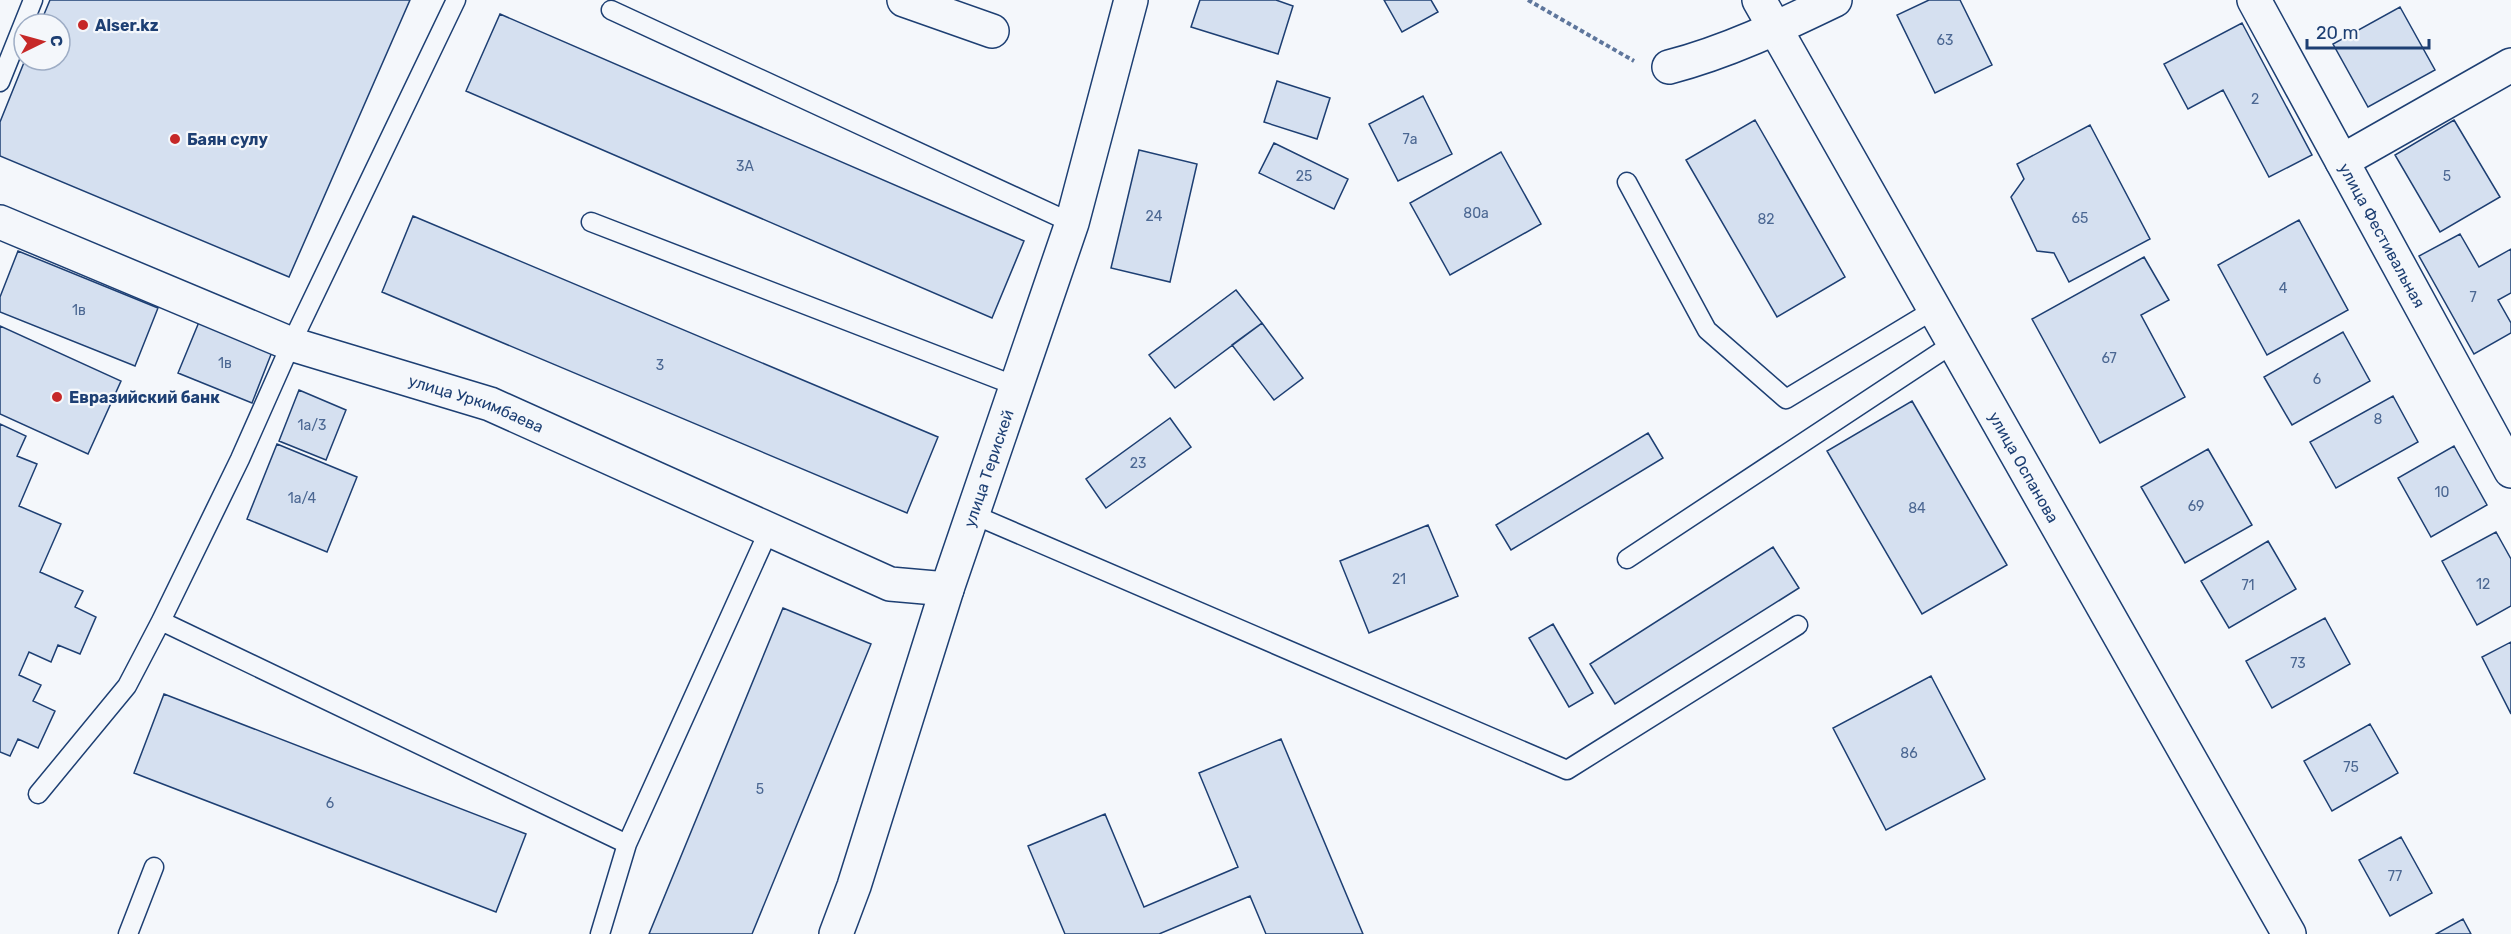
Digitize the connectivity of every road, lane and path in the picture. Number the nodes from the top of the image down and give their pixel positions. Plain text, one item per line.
1 (33, 0) edge
2 (456, 0) edge
3 (904, 0) edge
4 (1131, 0) edge
5 (1528, 0) edge
6 (1759, 0) edge
7 (1835, 0) edge
8 (2254, 0) edge
9 (611, 10) dead end
10 (1775, 29) junction
11 (992, 31) dead end
12 (2511, 65) edge
13 (1669, 67) joint
14 (0, 82) edge
15 (2342, 161) junction
16 (1627, 182) dead end
17 (0, 222) edge
18 (591, 222) dead end
19 (1072, 223) junction
20 (1935, 309) junction
21 (1954, 343) junction
22 (291, 344) junction
23 (1016, 386) junction
24 (2511, 471) edge
25 (972, 514) junction
26 (769, 530) junction
27 (1627, 559) dead end
28 (947, 589) junction
29 (161, 621) junction
30 (1798, 625) dead end
31 (38, 794) dead end
32 (627, 844) junction
33 (154, 867) dead end
34 (128, 934) edge
35 (600, 934) edge
36 (836, 934) edge
37 (2289, 934) edge

1 - 14 lane
2 - 22 lane
3 - 11 street
4 - 19 street, улица Терискей
5 - 13 path
6 - 10 street, улица Оспанова
7 - 10 street
8 - 15 street, улица Фестивальная
9 - 19 lane
10 - 13 street
10 - 20 street, улица Оспанова
12 - 15 street
15 - 24 street, улица Фестивальная
16 - 20 lane
17 - 22 street, улица Уркимбаева
18 - 23 lane
19 - 23 street, улица Терискей
20 - 21 street, улица Оспанова
21 - 27 lane
21 - 37 street, улица Оспанова
22 - 26 street, улица Уркимбаева
22 - 29 lane
23 - 25 street, улица Терискей
25 - 28 street, улица Терискей
25 - 30 lane
26 - 28 street, улица Уркимбаева
26 - 32 lane
28 - 36 street, улица Терискей
29 - 31 lane
29 - 32 lane
32 - 35 lane
33 - 34 lane

